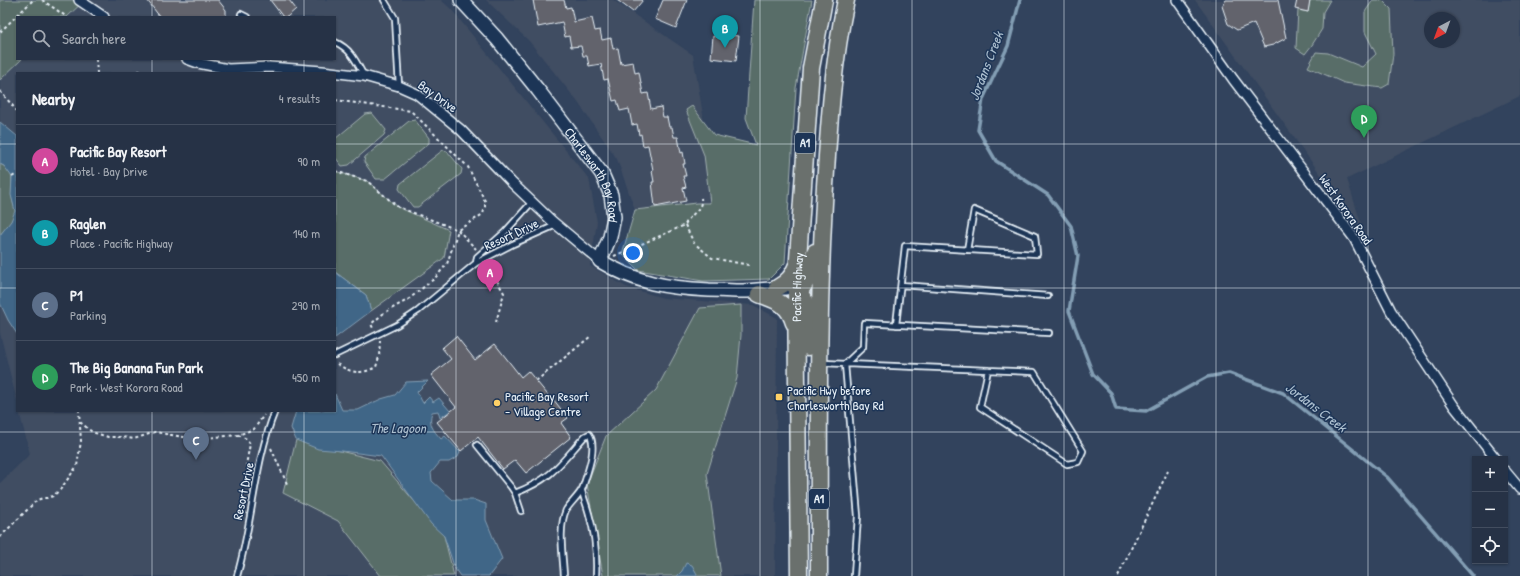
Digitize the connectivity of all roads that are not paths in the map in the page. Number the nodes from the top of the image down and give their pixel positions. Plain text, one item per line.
1 (79, 0) edge
2 (384, 0) edge
3 (461, 0) edge
4 (824, 0) edge
5 (846, 0) edge
6 (1177, 0) edge
7 (241, 14) dead end
8 (103, 16) edge
9 (245, 16) edge
10 (336, 43) edge
11 (190, 60) edge
12 (330, 72) edge
13 (336, 73) edge
14 (364, 76) junction
15 (399, 86) junction
16 (532, 202) junction
17 (823, 223) junction
18 (556, 225) junction
19 (966, 250) junction
20 (600, 261) junction
21 (476, 263) junction
22 (797, 264) junction
23 (901, 286) junction
24 (777, 288) junction
25 (751, 293) junction
26 (797, 293) junction
27 (1048, 296) dead end
28 (896, 325) junction
29 (796, 326) junction
30 (1049, 333) dead end
31 (336, 355) edge
32 (819, 363) junction
33 (845, 364) junction
34 (988, 370) junction
35 (275, 412) edge
36 (819, 422) junction
37 (477, 445) dead end
38 (1494, 456) edge
39 (1508, 474) edge
40 (1520, 489) edge
41 (582, 491) junction
42 (515, 493) junction
43 (521, 511) dead end
44 (236, 576) edge
45 (564, 576) edge
46 (596, 576) edge
47 (799, 576) edge
48 (819, 576) edge
49 (854, 576) edge

1 - 8 street
2 - 15 lane
3 - 20 street, Charlesworth Bay Road
4 - 22 highway, Pacific Highway / A1
5 - 17 highway, Pacific Highway / A1
6 - 38 street, West Korora Road
7 - 9 lane
10 - 14 lane
11 - 12 street, Bay Drive
13 - 14 street, Bay Drive
14 - 15 street, Bay Drive
15 - 16 street, Bay Drive
16 - 18 street, Bay Drive
16 - 21 lane, Resort Drive
17 - 26 highway
17 - 32 highway, Pacific Highway / A1
18 - 20 street, Bay Drive
18 - 21 lane, Resort Drive
19 - 19 lane
19 - 23 lane
20 - 25 street
21 - 31 lane, Resort Drive
22 - 24 highway
22 - 26 highway, Pacific Highway / A1
23 - 27 lane
23 - 28 lane
24 - 25 street
24 - 26 street
25 - 26 street
25 - 29 highway
26 - 29 highway, Pacific Highway / A1
26 - 36 highway
28 - 30 lane
28 - 33 lane
29 - 47 highway, Pacific Highway / A1
32 - 33 lane
32 - 36 highway, Pacific Highway / A1
33 - 34 lane
33 - 49 lane
34 - 34 lane
35 - 44 lane, Resort Drive
36 - 48 highway, Pacific Highway / A1
37 - 42 lane
39 - 40 street
41 - 42 lane
41 - 45 lane
41 - 46 lane
42 - 43 lane

